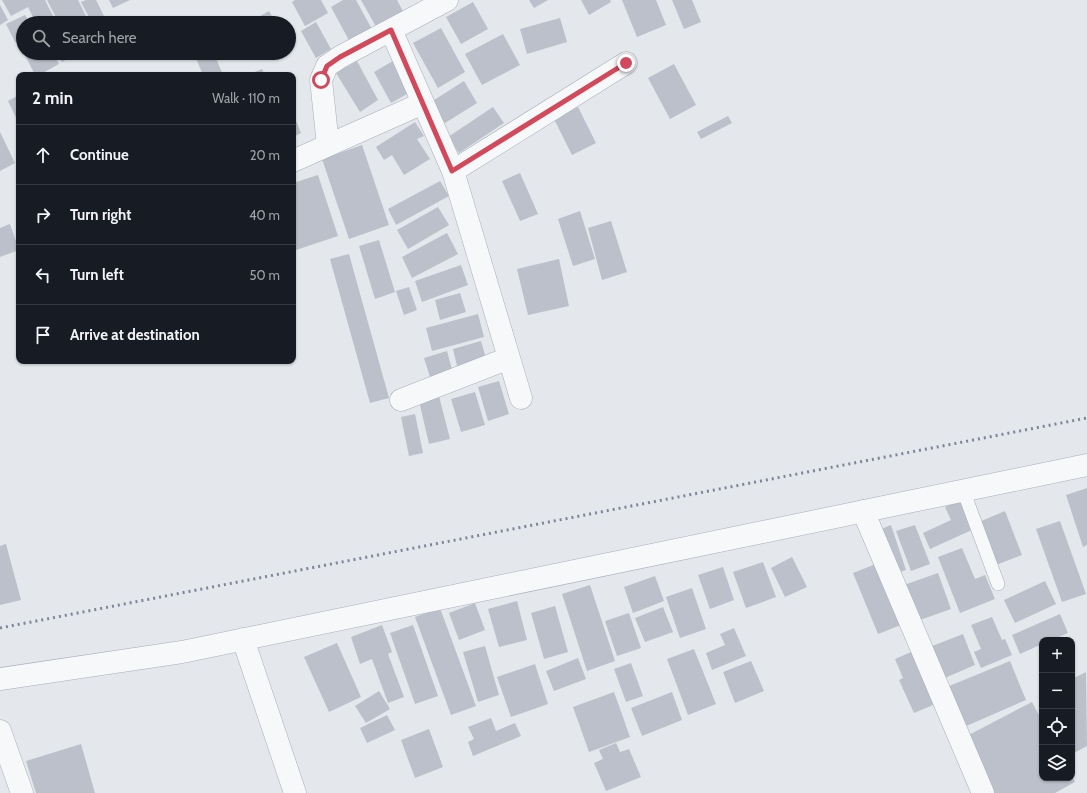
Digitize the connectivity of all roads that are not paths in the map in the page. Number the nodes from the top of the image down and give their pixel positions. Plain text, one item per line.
1 (448, 0) edge
2 (391, 30) junction
3 (626, 63) dead end
4 (423, 103) junction
5 (328, 145) junction
6 (296, 160) edge
7 (452, 171) junction
8 (509, 358) junction
9 (521, 398) dead end
10 (400, 400) dead end
11 (1087, 465) edge
12 (963, 490) junction
13 (862, 511) junction
14 (998, 584) dead end
15 (243, 639) junction
16 (0, 679) edge
17 (0, 732) edge
18 (22, 793) edge
19 (294, 793) edge
20 (983, 793) edge

1 - 2 street
2 - 4 street
2 - 5 street
3 - 7 street
4 - 5 street
4 - 7 street
5 - 6 street
7 - 8 street
8 - 9 street
8 - 10 street
11 - 12 street
12 - 13 street
12 - 14 lane
13 - 15 street
13 - 20 street
15 - 16 street
15 - 19 street
17 - 18 street

